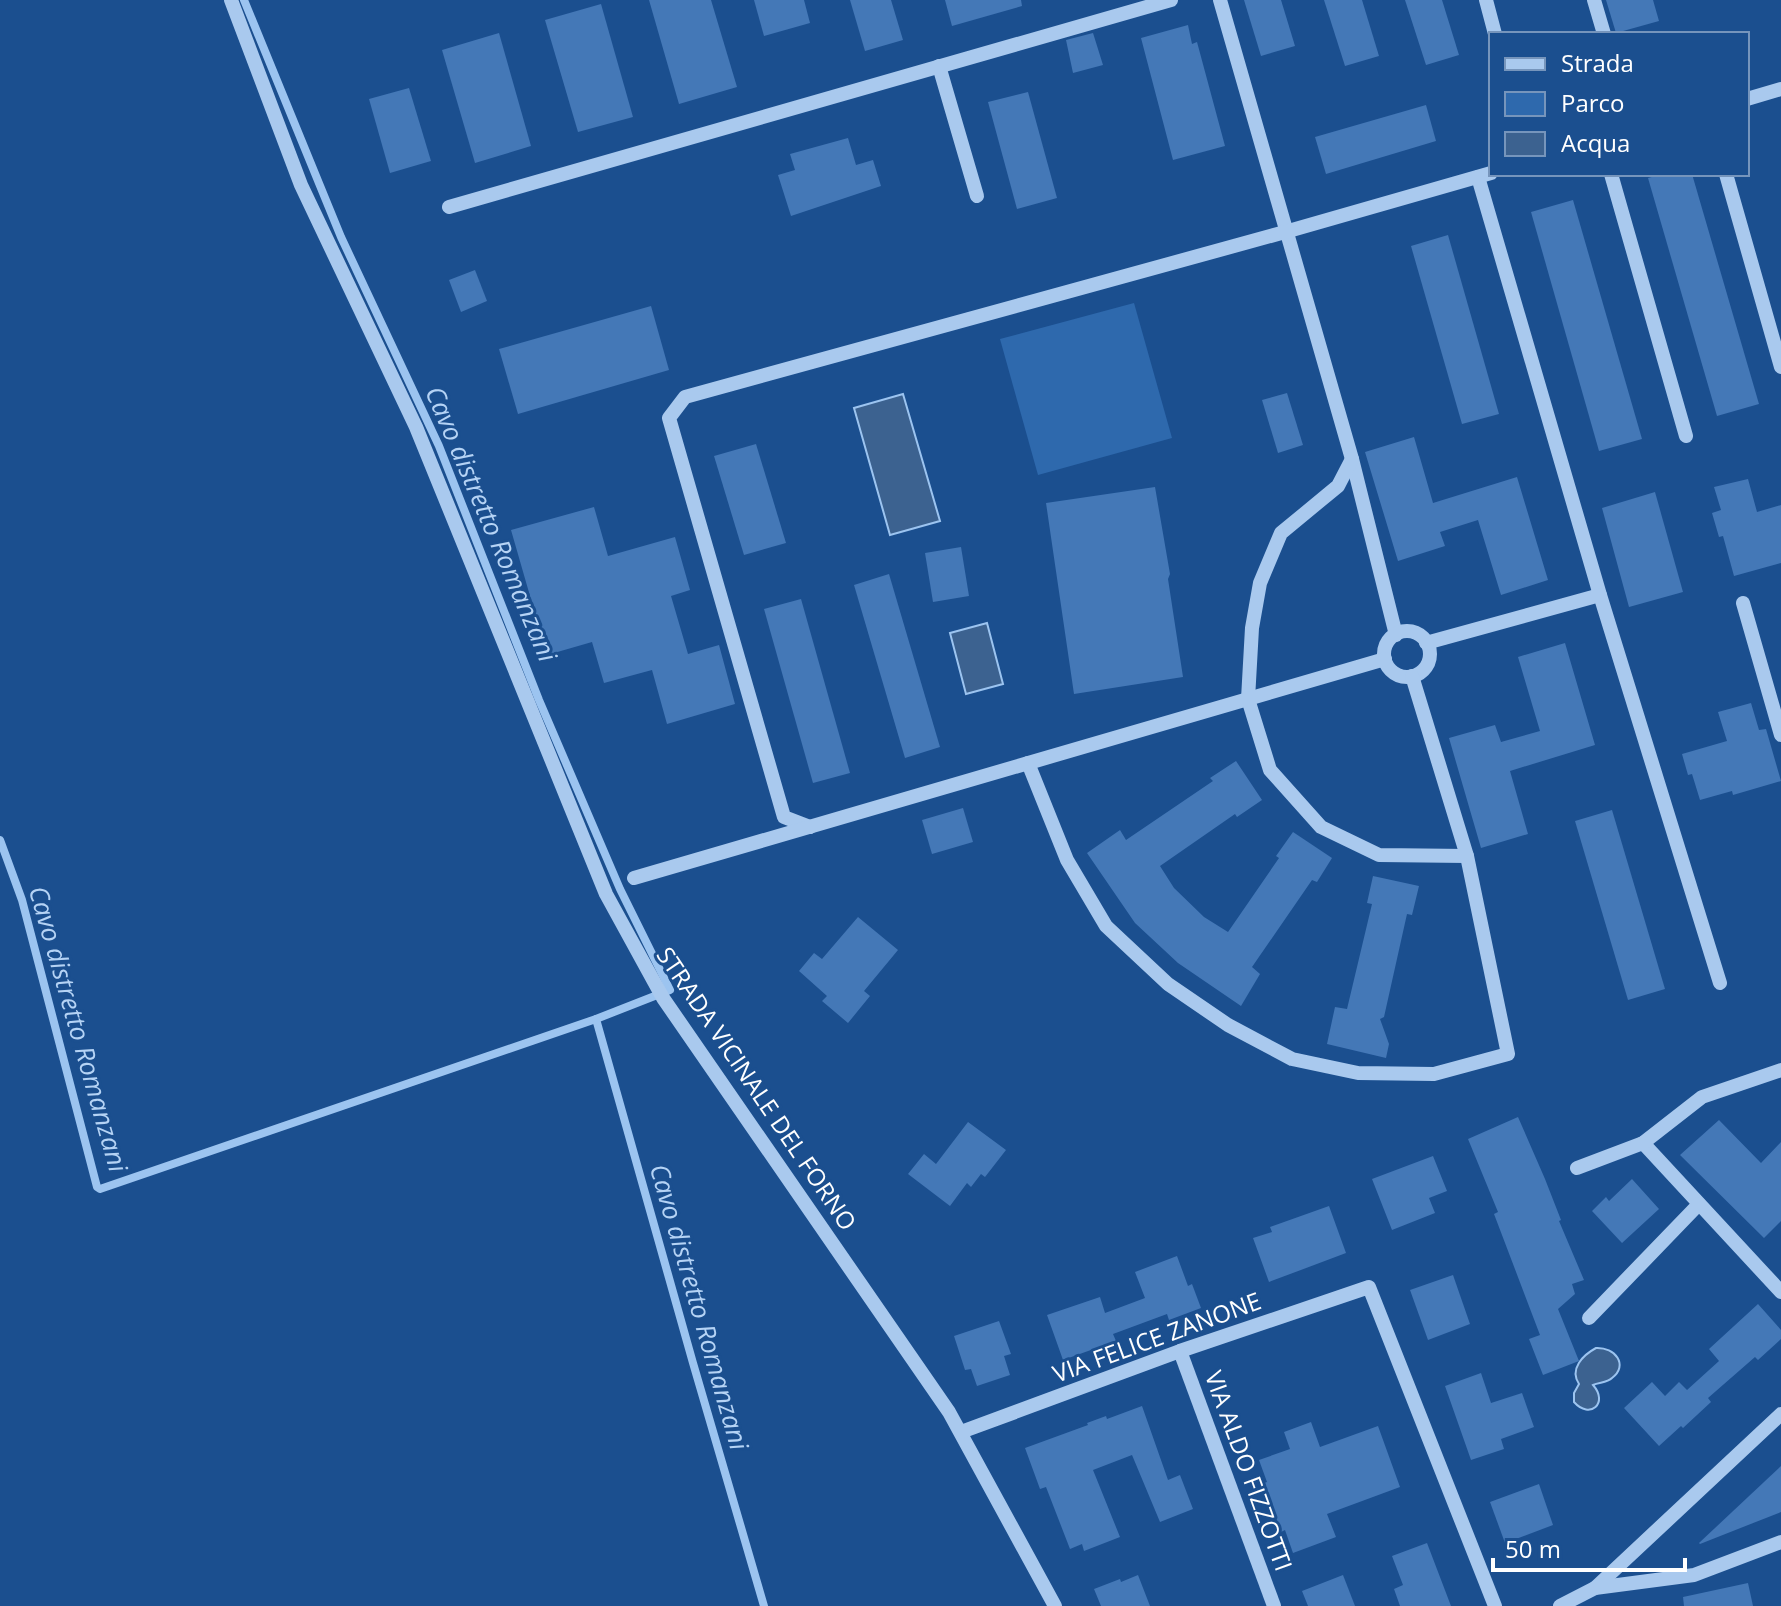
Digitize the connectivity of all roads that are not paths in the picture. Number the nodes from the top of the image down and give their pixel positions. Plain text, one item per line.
1 (231, 0) edge
2 (1171, 0) edge
3 (1220, 0) edge
4 (1486, 0) edge
5 (1594, 0) edge
6 (1494, 32) edge
7 (1603, 32) edge
8 (939, 66) junction
9 (1781, 89) edge
10 (1749, 98) edge
11 (1484, 175) edge
12 (1612, 176) edge
13 (1727, 176) edge
14 (977, 196) dead end
15 (449, 207) dead end
16 (1285, 232) junction
17 (1781, 367) edge
18 (1686, 436) dead end
19 (1352, 459) junction
20 (1600, 595) junction
21 (1743, 603) dead end
22 (1396, 635) junction
23 (1426, 643) junction
24 (1385, 659) junction
25 (1412, 676) junction
26 (1248, 699) junction
27 (1781, 735) edge
28 (1028, 763) junction
29 (810, 827) junction
30 (1467, 856) junction
31 (634, 878) dead end
32 (1720, 983) dead end
33 (1781, 1070) edge
34 (1643, 1143) junction
35 (1577, 1168) dead end
36 (1699, 1204) junction
37 (1781, 1292) edge
38 (1589, 1318) dead end
39 (1180, 1351) junction
40 (1781, 1414) edge
41 (961, 1432) junction
42 (1781, 1542) edge
43 (1595, 1588) junction
44 (1055, 1606) edge
45 (1274, 1606) edge
46 (1495, 1606) edge
47 (1560, 1606) edge

1 - 41 street, STRADA VICINALE DEL FORNO
2 - 8 street
3 - 16 street
4 - 6 street
5 - 7 street
8 - 14 street
8 - 15 street
9 - 10 street
11 - 16 street
11 - 20 street
12 - 18 street
13 - 17 street
16 - 19 street
16 - 29 street
19 - 22 street
19 - 26 street
20 - 23 street
20 - 32 street
21 - 27 street
22 - 23 street
22 - 24 street
23 - 25 street
24 - 25 street
24 - 26 street
25 - 30 street
26 - 28 street
26 - 30 street
28 - 29 street
28 - 30 street
29 - 31 street
33 - 34 street
34 - 35 street
34 - 36 street
36 - 37 street
36 - 38 street
39 - 41 street, VIA FELICE ZANONE
39 - 45 street, VIA ALDO FIZZOTTI
39 - 46 street, VIA FELICE ZANONE
40 - 43 street
41 - 44 street, STRADA VICINALE DEL FORNO
42 - 43 street
43 - 47 street

